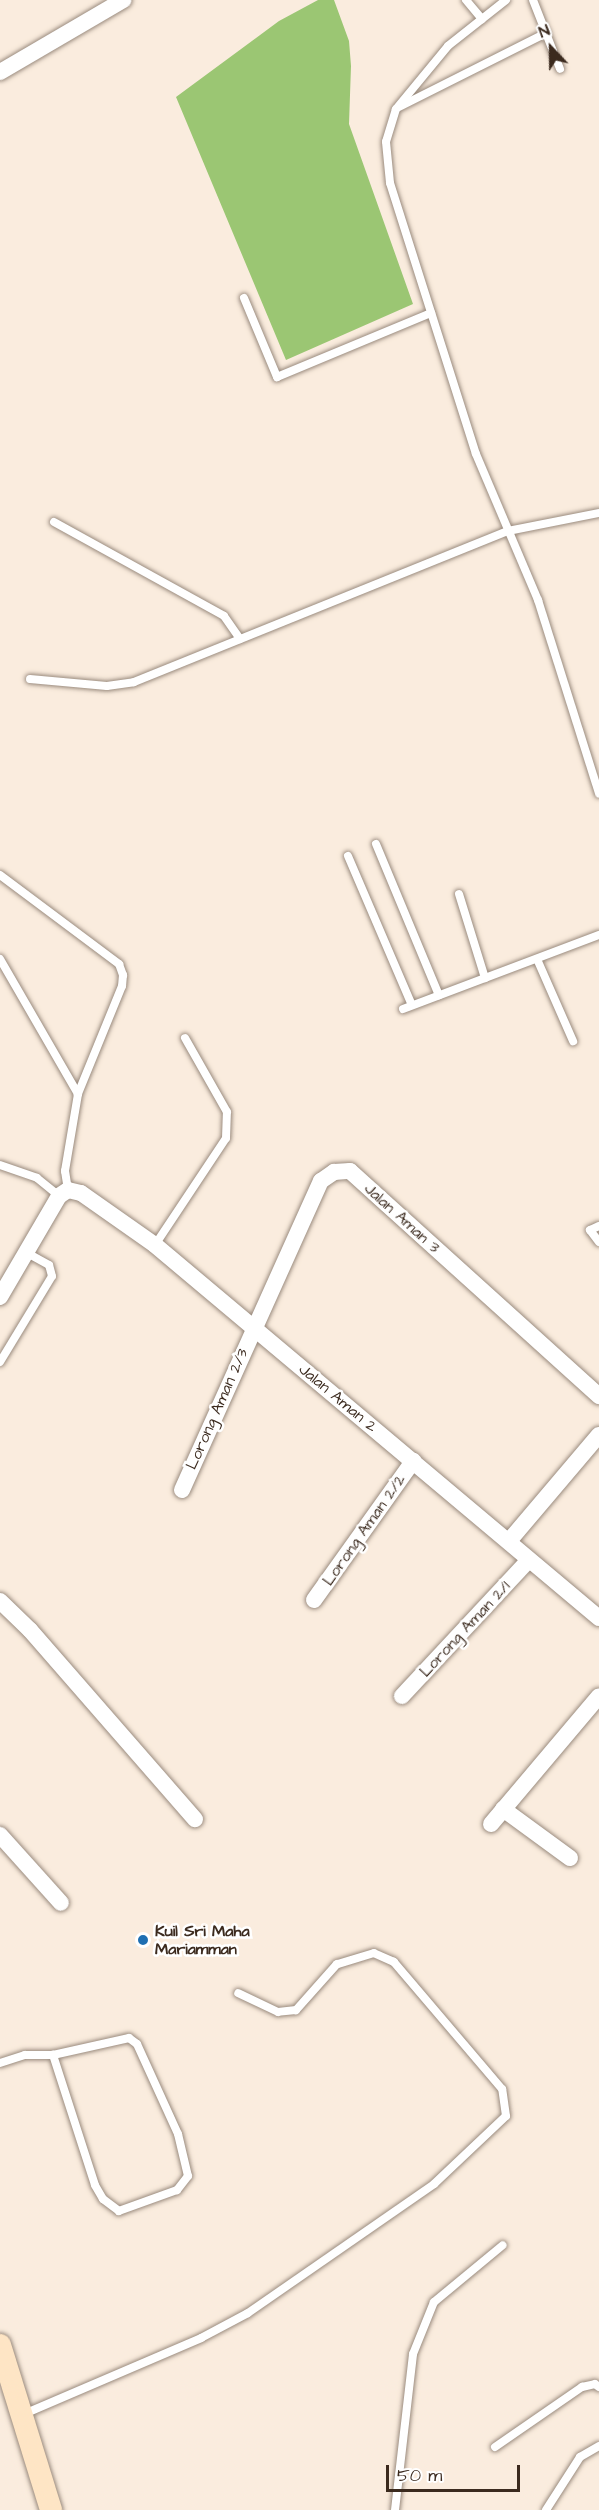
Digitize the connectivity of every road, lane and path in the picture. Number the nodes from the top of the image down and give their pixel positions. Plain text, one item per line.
1 (123, 0) edge
2 (466, 0) edge
3 (506, 0) edge
4 (533, 0) edge
5 (482, 19) junction
6 (546, 33) junction
7 (561, 69) dead end
8 (0, 72) edge
9 (396, 109) junction
10 (244, 298) dead end
11 (431, 313) junction
12 (599, 513) edge
13 (54, 522) dead end
14 (508, 531) junction
15 (240, 639) junction
16 (30, 679) dead end
17 (599, 794) edge
18 (376, 844) dead end
19 (348, 856) dead end
20 (0, 875) edge
21 (459, 894) dead end
22 (599, 935) edge
23 (0, 958) edge
24 (537, 958) junction
25 (485, 978) junction
26 (438, 995) junction
27 (185, 1038) dead end
28 (573, 1041) dead end
29 (78, 1094) junction
30 (0, 1165) edge
31 (64, 1193) junction
32 (599, 1226) edge
33 (599, 1242) edge
34 (155, 1245) junction
35 (26, 1252) junction
36 (0, 1297) edge
37 (252, 1329) junction
38 (0, 1362) edge
39 (599, 1396) edge
40 (599, 1435) edge
41 (413, 1461) junction
42 (182, 1490) dead end
43 (509, 1541) junction
44 (528, 1561) junction
45 (314, 1600) dead end
46 (0, 1601) edge
47 (599, 1618) edge
48 (402, 1696) dead end
49 (599, 1696) edge
50 (504, 1809) junction
51 (195, 1819) dead end
52 (491, 1824) dead end
53 (0, 1835) edge
54 (570, 1858) dead end
55 (61, 1903) dead end
56 (238, 1993) dead end
57 (53, 2055) junction
58 (0, 2063) edge
59 (503, 2245) dead end
60 (0, 2345) edge
61 (599, 2387) edge
62 (21, 2415) junction
63 (599, 2446) edge
64 (495, 2447) dead end
65 (51, 2510) edge
66 (395, 2510) edge
67 (546, 2510) edge

1 - 8 street
2 - 5 lane
3 - 5 lane
4 - 6 lane
5 - 9 lane
6 - 7 lane
6 - 9 lane
9 - 11 lane
10 - 11 lane
11 - 14 lane
12 - 14 lane
13 - 15 lane
14 - 15 lane
14 - 17 lane
15 - 16 lane
18 - 26 lane
19 - 26 lane
20 - 29 lane
21 - 25 lane
22 - 24 lane
23 - 29 lane
24 - 25 lane
24 - 28 lane
25 - 26 lane
27 - 34 lane
29 - 31 lane
30 - 31 lane
31 - 34 street, Jalan Aman 2
31 - 35 street
32 - 33 lane
34 - 37 street, Jalan Aman 2
35 - 36 street
35 - 38 lane
37 - 39 street, Jalan Aman 3
37 - 41 street, Jalan Aman 2
37 - 42 street, Lorong Aman 2/3
40 - 43 street
41 - 43 street, Jalan Aman 2
41 - 45 street, Lorong Aman 2/2
43 - 44 street, Jalan Aman 2
44 - 47 street, Jalan Aman 2
44 - 48 street, Lorong Aman 2/1
46 - 51 street
49 - 50 street
50 - 52 street
50 - 54 street
53 - 55 street
56 - 62 lane
57 - 57 lane
57 - 58 lane
59 - 66 lane
60 - 62 main road
61 - 64 lane
62 - 65 main road
63 - 67 lane

